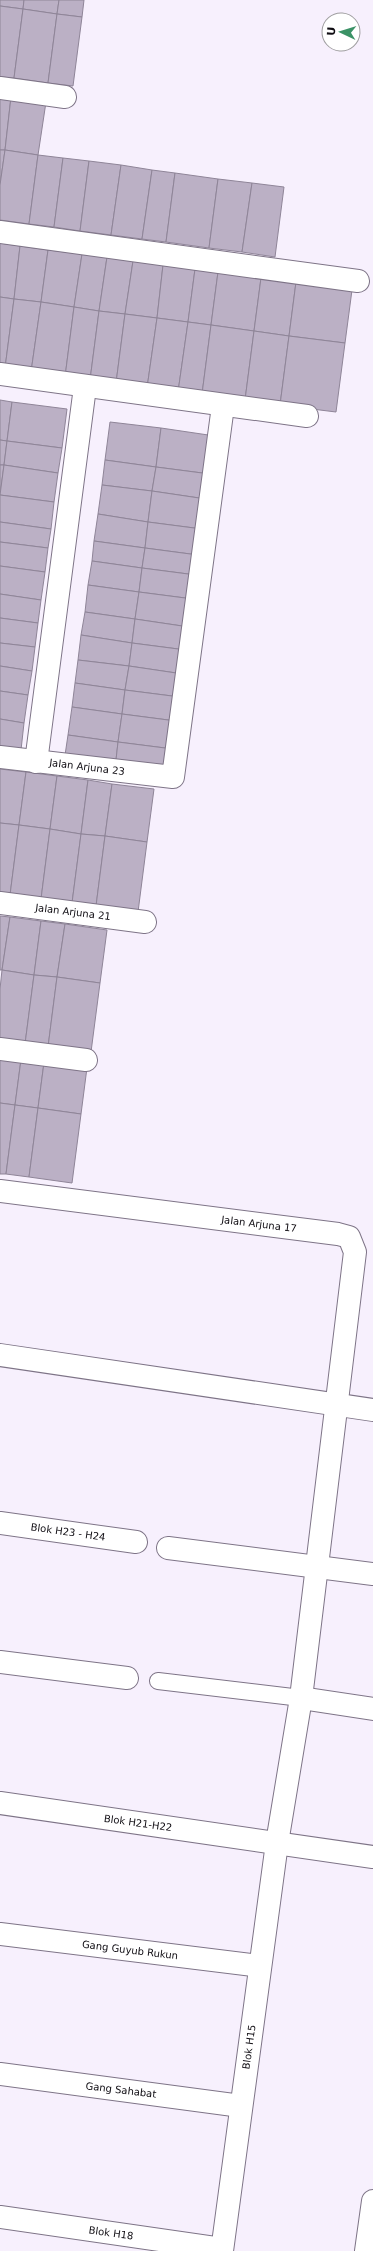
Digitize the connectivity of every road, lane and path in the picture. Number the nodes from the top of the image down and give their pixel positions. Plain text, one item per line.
1 (0, 88) edge
2 (65, 97) dead end
3 (0, 232) edge
4 (358, 281) dead end
5 (0, 374) edge
6 (85, 387) junction
7 (223, 406) junction
8 (307, 416) dead end
9 (0, 758) edge
10 (36, 762) junction
11 (0, 903) edge
12 (145, 922) dead end
13 (0, 1049) edge
14 (86, 1060) dead end
15 (0, 1191) edge
16 (0, 1355) edge
17 (336, 1406) junction
18 (373, 1410) edge
19 (0, 1523) edge
20 (136, 1542) dead end
21 (168, 1548) dead end
22 (318, 1567) junction
23 (373, 1574) edge
24 (0, 1662) edge
25 (127, 1678) dead end
26 (158, 1681) dead end
27 (301, 1698) junction
28 (373, 1709) edge
29 (0, 1803) edge
30 (277, 1843) junction
31 (373, 1857) edge
32 (0, 1934) edge
33 (260, 1966) junction
34 (0, 2074) edge
35 (241, 2106) junction
36 (373, 2201) edge
37 (0, 2217) edge
38 (222, 2250) edge
39 (366, 2251) edge

1 - 2 street
3 - 4 street
5 - 6 street
6 - 7 street
6 - 10 street
7 - 8 street
7 - 10 street, Jalan Arjuna 23
9 - 10 street, Jalan Arjuna 23
11 - 12 street, Jalan Arjuna 21
13 - 14 street
15 - 17 street, Jalan Arjuna 17
16 - 17 street
17 - 18 street
17 - 22 street, Blok H15
19 - 20 street, Blok H23 - H24
21 - 22 street
22 - 23 street
22 - 27 street, Blok H15
24 - 25 street
26 - 27 lane
27 - 28 street
27 - 30 street, Blok H15
29 - 30 street, Blok H21-H22
30 - 31 street, Blok H21-H22
30 - 33 street, Blok H15
32 - 33 street, Gang Guyub Rukun
33 - 35 street, Blok H15
34 - 35 street, Gang Sahabat
35 - 38 street, Blok H15
36 - 39 street
37 - 38 street, Blok H18

